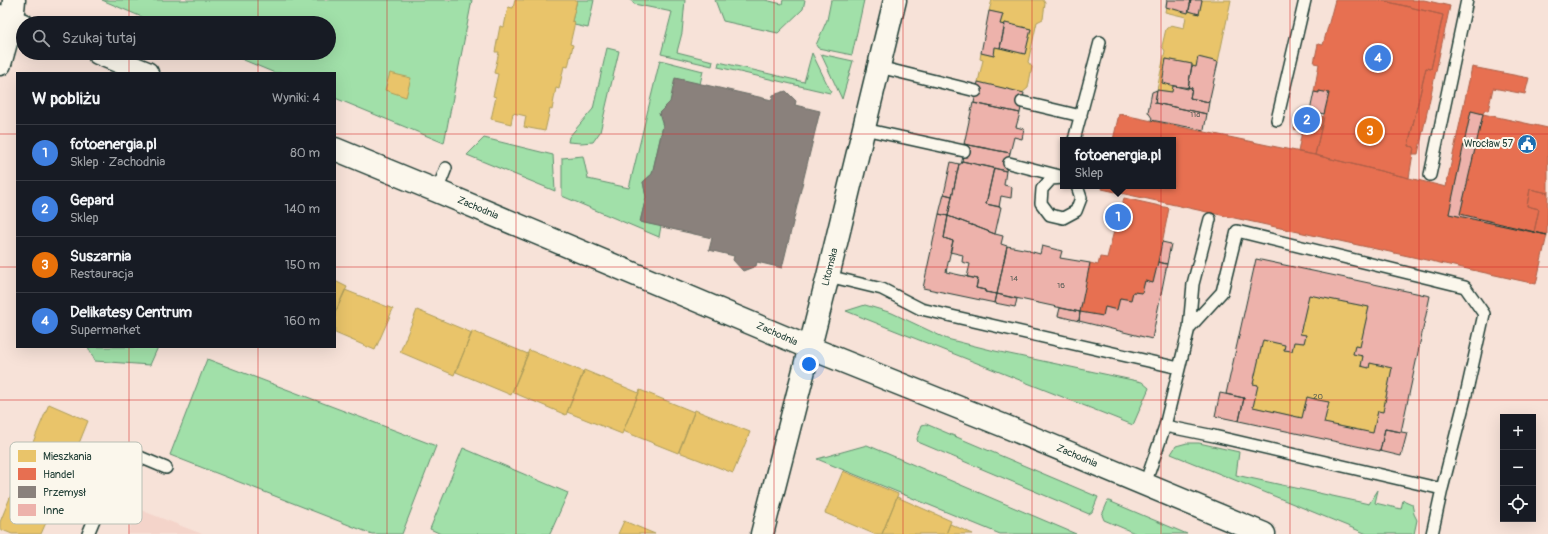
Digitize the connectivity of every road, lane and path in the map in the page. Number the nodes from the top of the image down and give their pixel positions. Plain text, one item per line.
1 (895, 0) edge
2 (1305, 0) edge
3 (1467, 0) edge
4 (12, 15) edge
5 (1100, 42) dead end
6 (115, 60) edge
7 (0, 64) edge
8 (879, 67) junction
9 (145, 72) edge
10 (976, 91) dead end
11 (1022, 102) dead end
12 (1081, 116) junction
13 (1277, 120) dead end
14 (864, 129) junction
15 (1075, 137) edge
16 (336, 149) edge
17 (964, 151) dead end
18 (1009, 163) dead end
19 (446, 168) dead end
20 (1430, 175) dead end
21 (1060, 176) edge
22 (1060, 178) edge
23 (1078, 189) edge
24 (438, 191) junction
25 (1210, 219) dead end
26 (828, 276) junction
27 (1189, 328) junction
28 (810, 348) junction
29 (1179, 368) junction
30 (1165, 426) junction
31 (142, 458) edge
32 (166, 468) dead end
33 (1144, 484) junction
34 (1442, 489) junction
35 (92, 524) edge
36 (88, 534) edge
37 (762, 534) edge
38 (1264, 534) edge
39 (1432, 534) edge

1 - 8 street, Litomska
2 - 13 lane
3 - 20 lane
4 - 7 street
5 - 12 lane
6 - 9 street
8 - 10 lane
8 - 14 street, Litomska
11 - 12 lane
12 - 15 lane
14 - 17 lane
14 - 26 street, Litomska
16 - 24 street, Zachodnia
18 - 21 lane
19 - 24 lane
22 - 23 lane
24 - 28 street, Zachodnia
25 - 27 lane
26 - 28 street, Litomska
26 - 29 lane
27 - 29 lane
27 - 34 lane
28 - 33 street, Zachodnia
28 - 37 street, Litomska
29 - 30 lane
30 - 33 lane
30 - 34 lane
31 - 32 lane
33 - 38 street, Zachodnia
34 - 39 lane
35 - 36 lane

